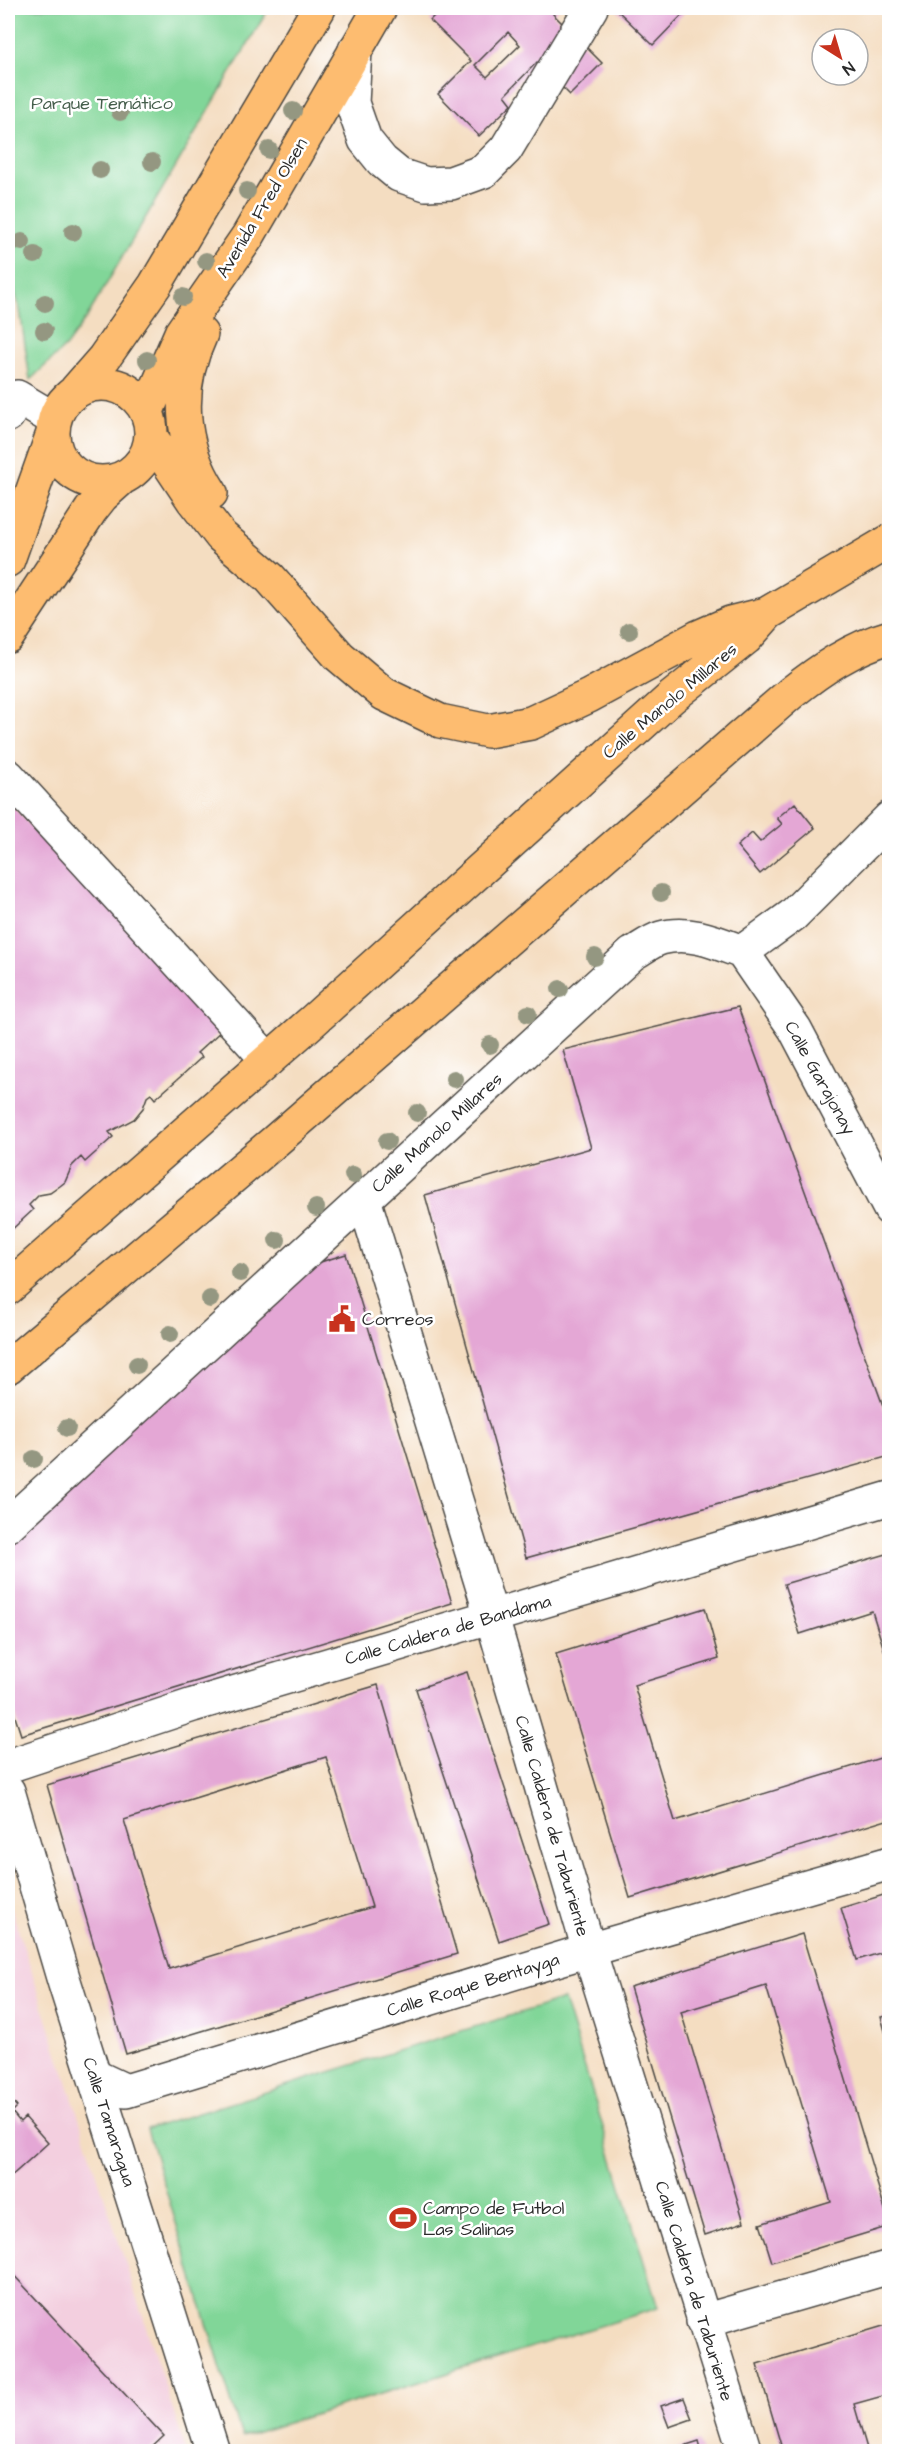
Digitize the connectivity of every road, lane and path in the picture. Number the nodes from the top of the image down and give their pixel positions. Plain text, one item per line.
1 (319, 8) edge
2 (380, 8) edge
3 (591, 8) edge
4 (355, 50) junction
5 (248, 236) junction
6 (76, 390) junction
7 (12, 406) edge
8 (149, 424) junction
9 (53, 428) junction
10 (122, 478) junction
11 (890, 542) edge
12 (8, 560) edge
13 (270, 578) junction
14 (768, 613) junction
15 (8, 636) edge
16 (890, 637) edge
17 (8, 776) edge
18 (890, 818) edge
19 (742, 952) junction
20 (268, 1060) junction
21 (364, 1199) junction
22 (890, 1209) edge
23 (8, 1288) edge
24 (8, 1367) edge
25 (890, 1498) edge
26 (8, 1525) edge
27 (492, 1618) junction
28 (8, 1766) edge
29 (8, 1791) edge
30 (890, 1863) edge
31 (589, 1950) junction
32 (94, 2076) junction
33 (890, 2266) edge
34 (703, 2321) junction
35 (213, 2451) edge
36 (745, 2451) edge

1 - 6 main road
2 - 4 main road, Avenida Fred Olsen
3 - 4 street
4 - 5 main road, Avenida Fred Olsen
5 - 8 main road, Avenida Fred Olsen
5 - 13 main road
6 - 8 main road
6 - 9 main road
7 - 9 street
8 - 10 main road
8 - 13 main road
9 - 10 main road
9 - 12 main road
10 - 15 main road
11 - 14 main road, Calle Manolo Millares
13 - 14 main road
14 - 20 main road, Calle Manolo Millares
16 - 24 main road
17 - 20 street
18 - 19 street
19 - 21 street, Calle Manolo Millares
19 - 22 street, Calle Garajonay
20 - 23 main road, Calle Manolo Millares
21 - 26 street, Calle Manolo Millares
21 - 27 street, Calle Caldera de Taburiente
25 - 27 street, Calle Caldera de Bandama
27 - 28 street, Calle Caldera de Bandama
27 - 31 street, Calle Caldera de Taburiente
29 - 32 street, Calle Tamaragua
30 - 31 street, Calle Roque Bentayga
31 - 32 street, Calle Roque Bentayga
31 - 34 street, Calle Caldera de Taburiente
32 - 35 street, Calle Tamaragua
33 - 34 street
34 - 36 street, Calle Caldera de Taburiente

